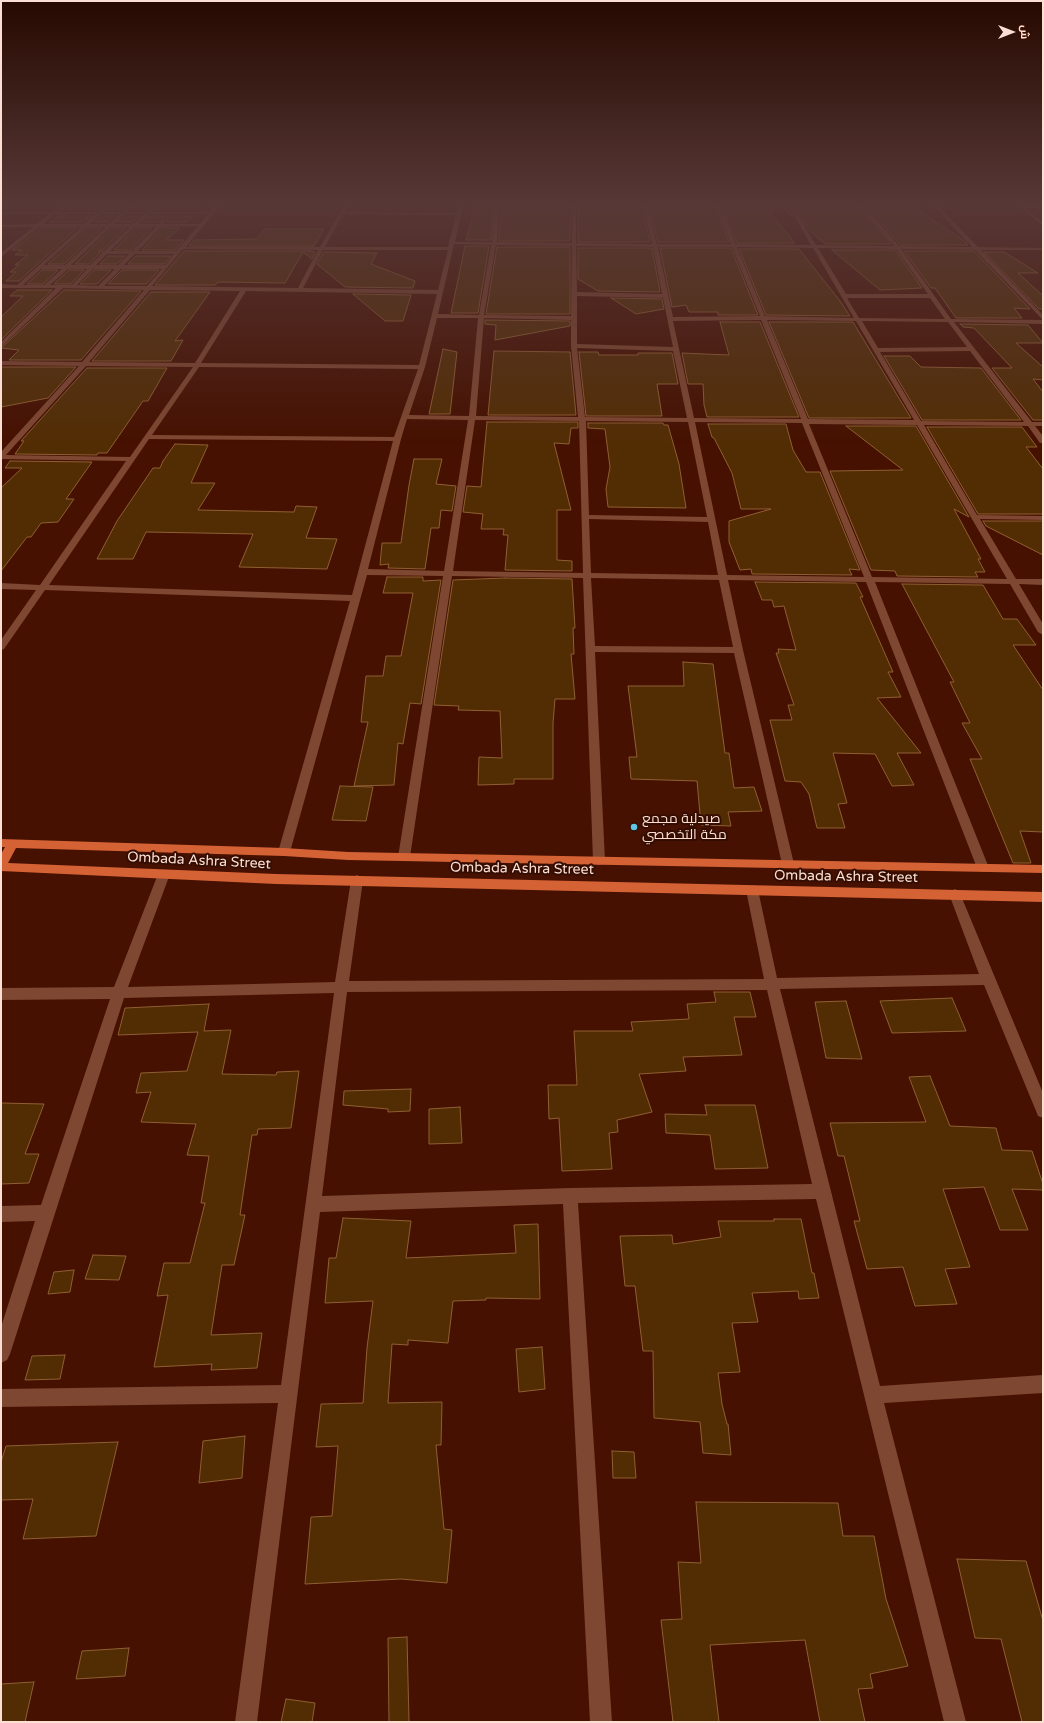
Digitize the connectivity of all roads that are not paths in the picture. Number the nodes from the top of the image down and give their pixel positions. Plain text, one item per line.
1 (22, 282) edge
2 (49, 282) edge
3 (77, 282) edge
4 (105, 282) edge
5 (154, 282) edge
6 (304, 282) edge
7 (443, 282) edge
8 (487, 282) edge
9 (573, 282) edge
10 (662, 282) edge
11 (749, 282) edge
12 (837, 282) edge
13 (922, 282) edge
14 (1009, 282) edge
15 (1, 286) edge
16 (17, 287) junction
17 (44, 287) junction
18 (61, 287) junction
19 (72, 287) junction
20 (99, 288) junction
21 (149, 288) junction
22 (244, 289) junction
23 (300, 290) junction
24 (441, 292) junction
25 (573, 294) junction
26 (665, 296) junction
27 (845, 296) junction
28 (932, 296) junction
29 (434, 316) junction
30 (481, 317) junction
31 (574, 318) junction
32 (764, 318) junction
33 (1043, 318) edge
34 (670, 319) junction
35 (857, 319) junction
36 (949, 320) junction
37 (1043, 322) edge
38 (1, 345) edge
39 (574, 346) junction
40 (676, 349) junction
41 (875, 350) junction
42 (972, 350) junction
43 (1, 363) edge
44 (84, 364) junction
45 (197, 365) junction
46 (422, 367) junction
47 (405, 417) junction
48 (472, 418) junction
49 (582, 420) junction
50 (691, 421) junction
51 (805, 422) junction
52 (919, 423) junction
53 (1029, 424) junction
54 (1043, 424) edge
55 (147, 437) junction
56 (397, 439) junction
57 (1043, 441) edge
58 (1, 456) edge
59 (131, 459) junction
60 (976, 517) junction
61 (586, 518) junction
62 (1043, 518) edge
63 (711, 520) junction
64 (363, 572) junction
65 (448, 573) junction
66 (587, 574) junction
67 (723, 577) junction
68 (869, 579) junction
69 (1014, 581) junction
70 (1043, 582) edge
71 (1, 586) edge
72 (42, 587) junction
73 (356, 598) junction
74 (1043, 632) edge
75 (1, 647) edge
76 (590, 649) junction
77 (738, 650) junction
78 (7, 843) edge
79 (284, 852) junction
80 (404, 857) junction
81 (599, 861) junction
82 (1, 864) edge
83 (788, 864) junction
84 (1, 867) edge
85 (983, 868) junction
86 (1043, 869) edge
87 (164, 874) junction
88 (357, 880) junction
89 (752, 890) junction
90 (954, 894) junction
91 (1043, 897) edge
92 (988, 979) junction
93 (772, 984) junction
94 (340, 987) junction
95 (119, 993) junction
96 (1, 994) edge
97 (1043, 1111) edge
98 (822, 1191) junction
99 (570, 1196) junction
100 (313, 1204) junction
101 (46, 1213) junction
102 (1, 1214) edge
103 (1, 1354) edge
104 (1043, 1384) edge
105 (288, 1394) junction
106 (873, 1395) junction
107 (1, 1398) edge
108 (246, 1722) edge
109 (601, 1722) edge
110 (955, 1722) edge

1 - 16 street
2 - 17 street
3 - 19 street
4 - 20 street
5 - 21 street
6 - 23 street
7 - 24 street
8 - 30 street
9 - 25 street
10 - 26 street
11 - 32 street
12 - 27 street
13 - 28 street
14 - 33 street
15 - 16 street
16 - 17 street
17 - 18 street
18 - 19 street
18 - 38 street
19 - 20 street
20 - 21 street
21 - 22 street
21 - 44 street
22 - 23 street
22 - 45 street
23 - 24 street
24 - 29 street
25 - 26 street
25 - 31 street
26 - 34 street
27 - 28 street
27 - 35 street
28 - 36 street
29 - 30 street
29 - 46 street
30 - 31 street
30 - 48 street
31 - 39 street
32 - 34 street
32 - 35 street
32 - 51 street
34 - 40 street
35 - 36 street
35 - 41 street
36 - 37 street
36 - 42 street
39 - 40 street
39 - 49 street
40 - 50 street
41 - 42 street
41 - 52 street
42 - 53 street
43 - 44 street
44 - 45 street
44 - 58 street
45 - 46 street
45 - 55 street
46 - 47 street
47 - 48 street
47 - 56 street
48 - 49 street
48 - 65 street
49 - 50 street
49 - 61 street
50 - 51 street
50 - 63 street
51 - 52 street
51 - 68 street
52 - 53 street
52 - 60 street
53 - 54 street
53 - 57 street
55 - 56 street
55 - 59 street
56 - 64 street
58 - 59 street
59 - 72 street
60 - 62 street
60 - 69 street
61 - 63 street
61 - 66 street
63 - 67 street
64 - 65 street
64 - 73 street
65 - 66 street
65 - 80 street
66 - 67 street
66 - 76 street
67 - 68 street
67 - 77 street
68 - 69 street
68 - 85 street
69 - 70 street
69 - 74 street
71 - 72 street
72 - 73 street
72 - 75 street
73 - 79 street
76 - 77 street
76 - 81 street
77 - 83 street
78 - 79 main road, Ombada Ashra Street
78 - 82 main road
79 - 80 main road, Ombada Ashra Street
80 - 81 main road, Ombada Ashra Street
81 - 83 main road, Ombada Ashra Street
83 - 85 main road, Ombada Ashra Street
84 - 87 main road, Ombada Ashra Street
85 - 86 main road, Ombada Ashra Street
87 - 88 main road, Ombada Ashra Street
87 - 95 street
88 - 89 main road, Ombada Ashra Street
88 - 94 street
89 - 90 main road, Ombada Ashra Street
89 - 93 street
90 - 91 main road, Ombada Ashra Street
90 - 92 street
92 - 93 street
92 - 97 street
93 - 94 street
93 - 98 street
94 - 95 street
94 - 100 street
95 - 96 street
95 - 101 street
98 - 99 street
98 - 106 street
99 - 100 street
99 - 109 street
100 - 105 street
101 - 102 street
101 - 103 street
104 - 106 street
105 - 107 street
105 - 108 street
106 - 110 street

